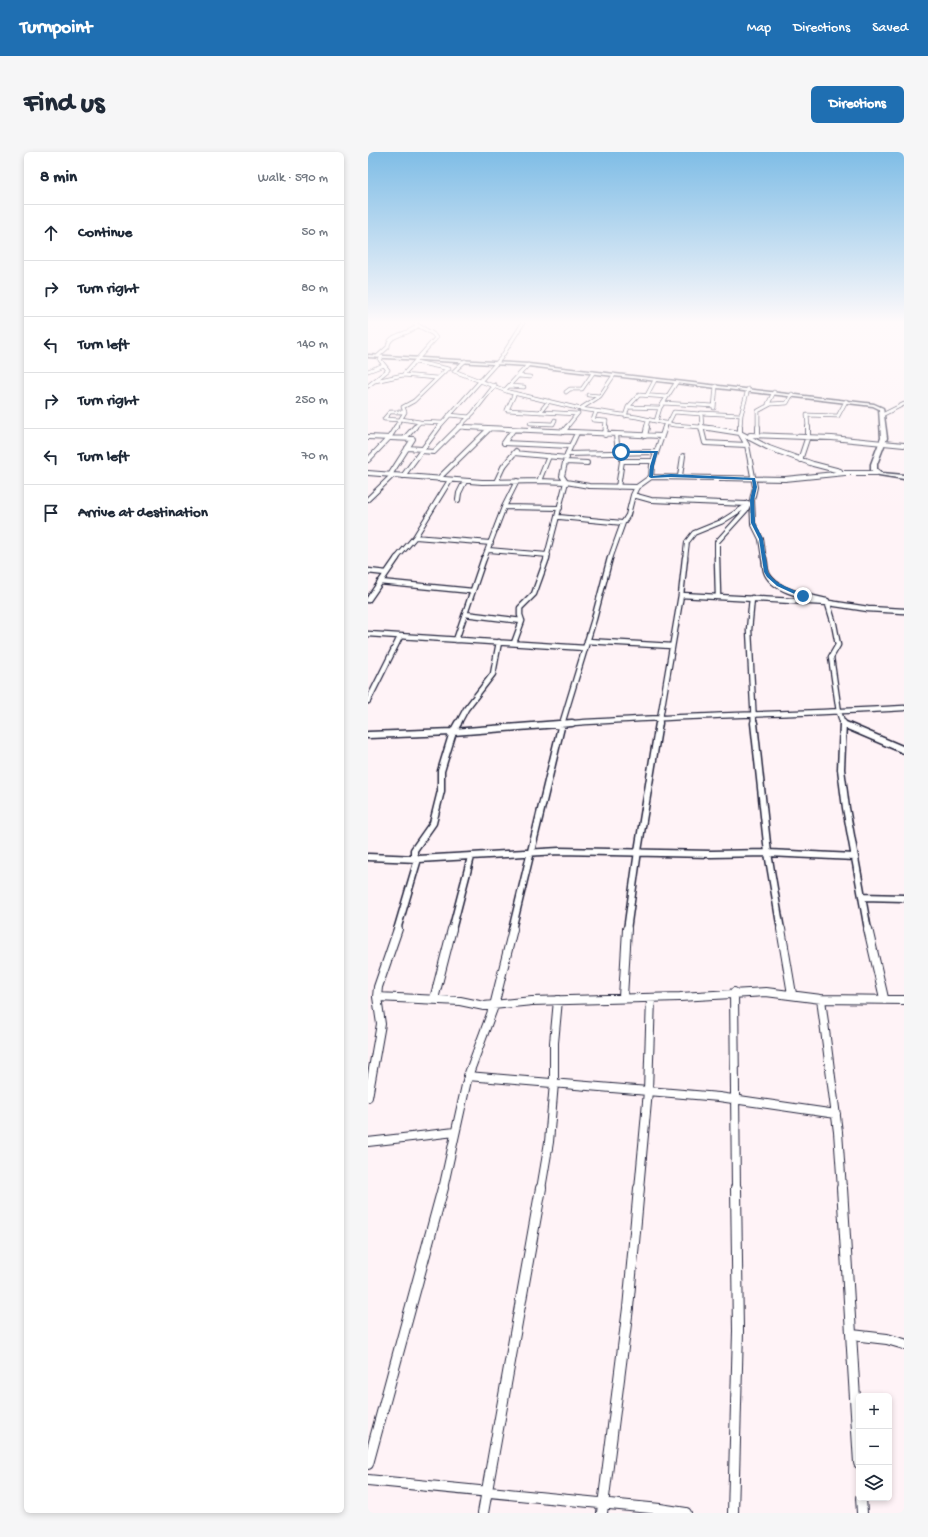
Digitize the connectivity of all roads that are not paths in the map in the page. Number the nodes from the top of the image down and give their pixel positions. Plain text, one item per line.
1 (509, 386) edge
2 (716, 386) edge
3 (428, 387) edge
4 (475, 387) edge
5 (494, 387) edge
6 (498, 387) edge
7 (517, 387) edge
8 (524, 387) joint
9 (584, 387) edge
10 (607, 387) edge
11 (652, 387) edge
12 (674, 387) edge
13 (721, 387) edge
14 (748, 389) junction
15 (505, 390) junction
16 (566, 392) dead end
17 (774, 392) junction
18 (515, 393) junction
19 (521, 394) junction
20 (792, 394) junction
21 (588, 395) dead end
22 (647, 395) junction
23 (600, 396) junction
24 (667, 396) junction
25 (549, 401) junction
26 (846, 401) junction
27 (663, 403) junction
28 (768, 404) junction
29 (904, 404) edge
30 (714, 406) junction
31 (628, 407) junction
32 (660, 408) junction
33 (581, 409) junction
34 (405, 412) junction
35 (538, 412) junction
36 (596, 412) junction
37 (577, 414) junction
38 (700, 414) junction
39 (713, 414) junction
40 (449, 415) junction
41 (741, 415) junction
42 (882, 415) junction
43 (625, 416) junction
44 (470, 417) junction
45 (400, 420) junction
46 (555, 420) dead end
47 (648, 420) junction
48 (420, 422) junction
49 (656, 422) junction
50 (442, 423) junction
51 (530, 423) junction
52 (667, 424) junction
53 (458, 427) junction
54 (702, 427) junction
55 (489, 429) junction
56 (513, 430) junction
57 (527, 430) junction
58 (562, 432) junction
59 (577, 433) junction
60 (740, 433) junction
61 (605, 435) junction
62 (616, 435) junction
63 (746, 435) junction
64 (758, 435) junction
65 (645, 436) junction
66 (661, 436) junction
67 (808, 436) junction
68 (368, 437) edge
69 (389, 438) junction
70 (405, 438) junction
71 (525, 439) dead end
72 (883, 443) junction
73 (521, 444) junction
74 (747, 445) junction
75 (904, 445) edge
76 (570, 446) junction
77 (407, 448) junction
78 (422, 450) junction
79 (618, 452) junction
80 (656, 452) junction
81 (514, 453) junction
82 (549, 456) junction
83 (683, 456) dead end
84 (567, 458) junction
85 (368, 460) edge
86 (800, 460) junction
87 (653, 461) junction
88 (587, 464) dead end
89 (368, 473) edge
90 (845, 473) junction
91 (877, 473) junction
92 (392, 475) junction
93 (403, 476) junction
94 (680, 476) junction
95 (651, 477) junction
96 (904, 477) edge
97 (438, 479) junction
98 (754, 479) junction
99 (450, 480) junction
100 (465, 481) junction
101 (517, 481) junction
102 (539, 481) junction
103 (496, 482) junction
104 (566, 482) junction
105 (618, 487) junction
106 (637, 487) junction
107 (633, 495) junction
108 (368, 499) edge
109 (458, 500) dead end
110 (749, 503) junction
111 (504, 507) junction
112 (560, 508) junction
113 (559, 517) junction
114 (623, 523) junction
115 (415, 537) junction
116 (491, 543) junction
117 (489, 550) junction
118 (548, 555) junction
119 (368, 571) edge
120 (386, 573) junction
121 (380, 582) junction
122 (472, 591) junction
123 (681, 595) junction
124 (718, 596) junction
125 (752, 598) junction
126 (368, 600) edge
127 (829, 603) junction
128 (904, 611) edge
129 (465, 614) junction
130 (522, 621) junction
131 (368, 634) edge
132 (400, 637) junction
133 (456, 640) junction
134 (587, 641) junction
135 (499, 642) junction
136 (514, 643) junction
137 (672, 646) junction
138 (585, 648) junction
139 (368, 701) edge
140 (904, 708) edge
141 (839, 712) junction
142 (753, 715) junction
143 (660, 717) junction
144 (562, 724) junction
145 (843, 724) junction
146 (453, 732) junction
147 (368, 735) edge
148 (904, 750) edge
149 (638, 851) junction
150 (768, 853) junction
151 (531, 854) junction
152 (368, 857) edge
153 (471, 858) junction
154 (855, 858) junction
155 (418, 859) junction
156 (863, 897) junction
157 (904, 898) edge
158 (734, 992) junction
159 (792, 994) junction
160 (377, 997) junction
161 (623, 997) junction
162 (651, 998) junction
163 (884, 998) junction
164 (434, 999) junction
165 (821, 999) junction
166 (558, 1000) junction
167 (904, 1000) edge
168 (494, 1006) junction
169 (370, 1066) edge
170 (468, 1076) junction
171 (554, 1083) junction
172 (648, 1091) junction
173 (368, 1097) edge
174 (736, 1099) junction
175 (836, 1114) junction
176 (455, 1132) junction
177 (368, 1142) edge
178 (852, 1334) junction
179 (904, 1344) edge
180 (857, 1429) edge
181 (368, 1464) edge
182 (368, 1480) edge
183 (487, 1492) junction
184 (861, 1501) edge
185 (603, 1508) edge
186 (483, 1513) edge
187 (686, 1513) edge
188 (733, 1513) edge
189 (862, 1513) edge

1 - 15 street
2 - 30 street
3 - 34 street
4 - 40 street
5 - 44 street
6 - 15 street
7 - 8 street
8 - 19 street
9 - 16 street
10 - 23 street
11 - 22 street
12 - 24 street
13 - 14 street
14 - 17 street
14 - 41 street
15 - 18 street
17 - 20 street
17 - 28 street
18 - 19 street
18 - 35 street
19 - 25 street
20 - 26 street
20 - 28 street
21 - 23 street
22 - 24 street
22 - 31 street
23 - 33 street
24 - 27 street
25 - 33 street
25 - 35 street
26 - 42 street
26 - 67 street
27 - 30 street
27 - 32 street
28 - 64 street
29 - 42 street
30 - 39 street
31 - 32 street
31 - 43 street
32 - 49 street
33 - 36 street
33 - 37 street
34 - 45 street
34 - 45 street
35 - 37 street
35 - 51 street
36 - 43 street
36 - 61 street
37 - 58 street
38 - 39 street
38 - 52 street
38 - 54 street
39 - 41 street
40 - 44 street
40 - 50 street
41 - 60 street
42 - 72 street
43 - 47 street
44 - 53 street
45 - 48 street
45 - 69 street
46 - 51 street
47 - 49 street
47 - 65 street
48 - 50 street
48 - 70 street
49 - 52 street
50 - 78 street
51 - 57 street
52 - 54 street
52 - 66 street
53 - 55 street
53 - 78 street
54 - 60 street
54 - 74 street
55 - 56 street
55 - 97 street
56 - 57 street
56 - 73 street
57 - 58 street
58 - 59 street
59 - 61 street
59 - 76 street
60 - 63 street
60 - 74 street
61 - 62 street
62 - 65 street
62 - 79 street
63 - 64 street
63 - 86 street
64 - 67 street
65 - 66 street
66 - 80 street
67 - 72 street
67 - 86 street
68 - 69 street
69 - 70 street
69 - 85 street
70 - 77 street
71 - 73 street
72 - 75 street
72 - 91 street
73 - 76 street
73 - 81 street
74 - 98 street
76 - 84 street
77 - 78 street
77 - 92 street
78 - 93 street
79 - 80 street
79 - 84 street
80 - 87 street
81 - 82 street
81 - 103 street
82 - 84 street
82 - 102 street
83 - 94 street
84 - 88 street
84 - 104 street
86 - 90 street
87 - 95 street
87 - 105 street
89 - 92 street
90 - 91 street
90 - 98 street
91 - 96 street
92 - 93 street
92 - 108 street
93 - 97 street
94 - 95 street
94 - 98 street
95 - 106 street
97 - 99 street
98 - 110 street
99 - 100 street
99 - 115 street
100 - 103 street
100 - 109 street
101 - 102 street
101 - 103 street
101 - 111 street
102 - 104 street
104 - 105 street
104 - 112 street
105 - 106 street
106 - 107 street
107 - 110 street
107 - 114 street
110 - 123 street
110 - 124 street
110 - 127 street
111 - 112 street
111 - 116 street
112 - 113 street
113 - 114 street
113 - 118 street
114 - 134 street
115 - 116 street
115 - 120 street
116 - 117 street
117 - 118 street
117 - 122 street
118 - 130 street
119 - 120 street
120 - 121 street
121 - 122 street
121 - 126 street
122 - 129 street
123 - 124 street
123 - 137 street
124 - 125 street
125 - 127 street
125 - 142 street
127 - 128 street
127 - 141 street
129 - 130 street
129 - 133 street
130 - 136 street
131 - 132 street
132 - 133 street
132 - 139 street
133 - 135 street
134 - 137 street
134 - 138 street
135 - 136 street
135 - 146 street
136 - 138 street
137 - 143 street
138 - 144 street
140 - 141 street
141 - 142 street
141 - 145 street
142 - 143 street
142 - 150 street
143 - 144 street
143 - 149 street
144 - 146 street
144 - 151 street
145 - 148 street
145 - 154 street
146 - 147 street
146 - 155 street
149 - 150 street
149 - 151 street
149 - 161 street
150 - 154 street
150 - 159 street
151 - 153 street
151 - 168 street
152 - 155 street
153 - 155 street
153 - 164 street
154 - 156 street
155 - 160 street
156 - 157 street
156 - 163 street
158 - 159 street
158 - 162 street
158 - 174 street
159 - 165 street
160 - 164 street
160 - 169 street
161 - 162 street
161 - 166 street
162 - 172 street
163 - 165 street
163 - 167 street
164 - 168 street
165 - 175 street
166 - 168 street
166 - 171 street
168 - 170 street
169 - 173 street
170 - 171 street
170 - 176 street
171 - 172 street
171 - 183 street
172 - 174 street
172 - 185 street
174 - 175 street
174 - 188 street
175 - 178 street
176 - 177 street
176 - 181 street
178 - 179 street
178 - 180 street
182 - 183 street
183 - 185 street
183 - 186 street
184 - 189 street
185 - 187 street

